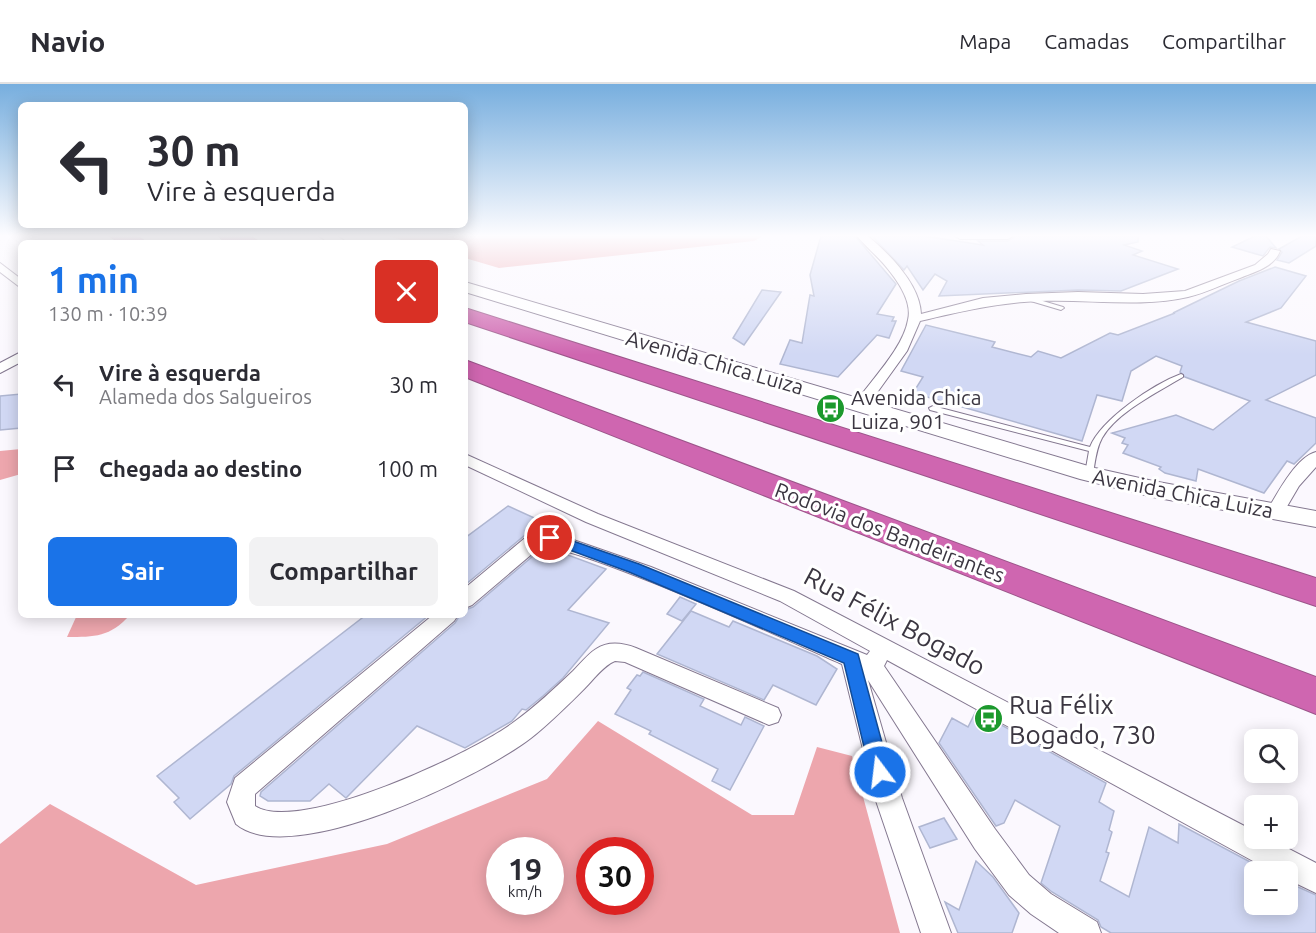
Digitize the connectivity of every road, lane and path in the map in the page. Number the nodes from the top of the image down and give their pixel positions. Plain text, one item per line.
1 (898, 276) edge
2 (1236, 276) edge
3 (468, 288) edge
4 (1026, 298) junction
5 (1061, 308) dead end
6 (468, 316) edge
7 (915, 319) junction
8 (18, 358) edge
9 (0, 369) edge
10 (468, 369) edge
11 (1181, 376) dead end
12 (861, 405) junction
13 (933, 408) dead end
14 (1093, 450) junction
15 (1316, 457) edge
16 (468, 460) edge
17 (1089, 474) junction
18 (1276, 511) junction
19 (1316, 519) edge
20 (1316, 592) edge
21 (468, 597) edge
22 (443, 618) edge
23 (869, 658) junction
24 (1316, 696) edge
25 (769, 715) dead end
26 (1316, 879) edge
27 (936, 933) edge
28 (1086, 933) edge

1 - 7 street
2 - 4 street
3 - 12 main road, Avenida Chica Luiza
4 - 5 lane
4 - 7 street
6 - 20 highway
7 - 12 street
8 - 9 street
10 - 24 highway, Rodovia dos Bandeirantes
11 - 14 lane
12 - 17 main road, Avenida Chica Luiza
13 - 14 lane
14 - 17 lane
15 - 18 street
16 - 23 street, Rua Félix Bogado
17 - 18 main road, Avenida Chica Luiza
18 - 19 main road, Avenida Chica Luiza
21 - 23 street
22 - 25 street
23 - 26 street, Rua Félix Bogado
23 - 27 street
23 - 28 street

